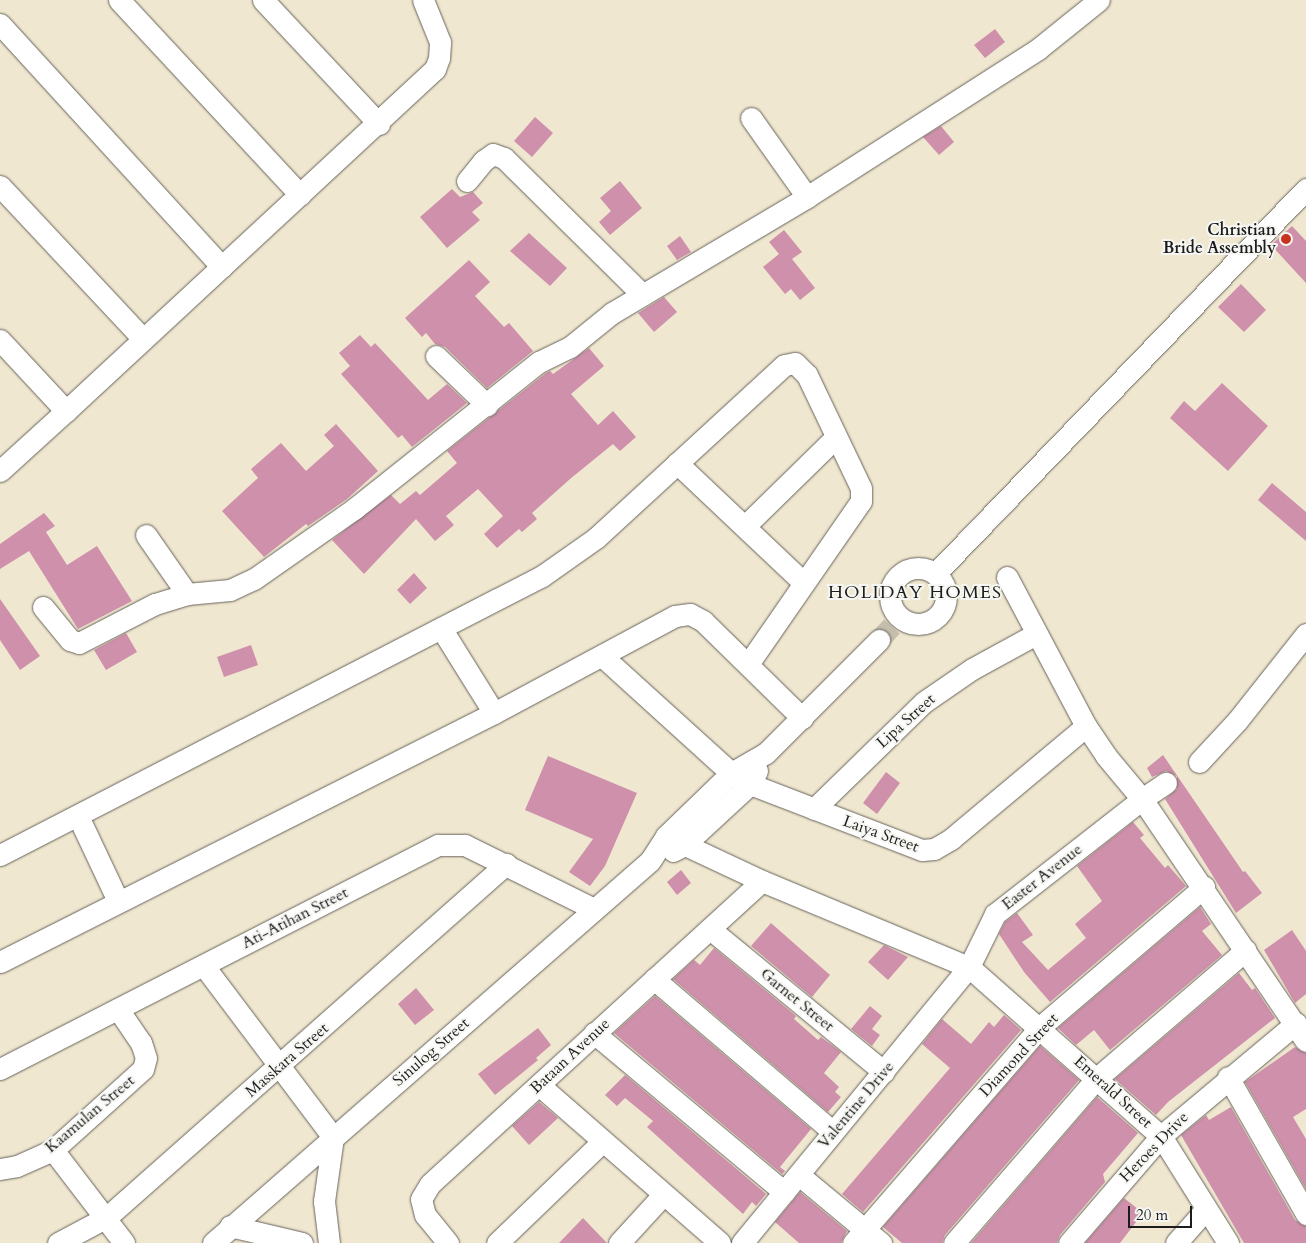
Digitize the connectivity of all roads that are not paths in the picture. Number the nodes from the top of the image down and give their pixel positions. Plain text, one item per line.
1 (119, 0) edge
2 (263, 0) edge
3 (423, 0) edge
4 (1099, 0) edge
5 (0, 24) edge
6 (751, 118) dead end
7 (379, 124) junction
8 (467, 181) dead end
9 (0, 186) edge
10 (1306, 190) edge
11 (300, 195) junction
12 (807, 197) junction
13 (222, 267) junction
14 (643, 294) junction
15 (143, 339) junction
16 (0, 340) edge
17 (436, 356) dead end
18 (487, 405) junction
19 (66, 411) junction
20 (836, 437) junction
21 (677, 463) junction
22 (0, 470) edge
23 (745, 526) junction
24 (146, 535) dead end
25 (935, 574) junction
26 (1007, 577) dead end
27 (803, 582) junction
28 (187, 594) junction
29 (43, 607) dead end
30 (441, 628) junction
31 (890, 628) junction
32 (1036, 634) junction
33 (1306, 634) edge
34 (602, 656) junction
35 (749, 663) junction
36 (494, 713) junction
37 (802, 718) junction
38 (1086, 726) junction
39 (766, 753) junction
40 (1199, 762) dead end
41 (732, 773) junction
42 (1166, 783) dead end
43 (750, 784) junction
44 (1142, 799) junction
45 (814, 809) junction
46 (78, 816) junction
47 (675, 841) junction
48 (0, 855) edge
49 (506, 864) junction
50 (762, 881) junction
51 (1204, 887) junction
52 (118, 901) junction
53 (594, 909) junction
54 (710, 929) junction
55 (1246, 950) junction
56 (0, 962) edge
57 (204, 966) junction
58 (969, 967) junction
59 (654, 979) junction
60 (118, 1009) junction
61 (1040, 1028) junction
62 (1301, 1032) edge
63 (594, 1033) junction
64 (278, 1068) junction
65 (0, 1069) edge
66 (884, 1072) junction
67 (1228, 1077) junction
68 (1097, 1078) junction
69 (539, 1085) junction
70 (833, 1132) junction
71 (1161, 1136) junction
72 (334, 1137) junction
73 (602, 1142) junction
74 (53, 1150) junction
75 (0, 1169) edge
76 (798, 1175) junction
77 (784, 1192) junction
78 (663, 1195) junction
79 (1206, 1209) junction
80 (1306, 1214) edge
81 (107, 1217) junction
82 (230, 1226) junction
83 (859, 1236) edge
84 (58, 1243) edge
85 (124, 1243) edge
86 (213, 1243) edge
87 (302, 1243) edge
88 (329, 1243) edge
89 (448, 1243) edge
90 (496, 1243) edge
91 (619, 1243) edge
92 (720, 1243) edge
93 (742, 1243) edge
94 (881, 1243) edge
95 (954, 1243) edge
96 (1069, 1243) edge
97 (1176, 1243) edge
98 (1228, 1243) edge

1 - 11 street
2 - 7 street
3 - 7 street
4 - 12 street
5 - 13 street
6 - 12 street
7 - 11 street
8 - 14 street
9 - 15 street
10 - 25 street
11 - 13 street
12 - 14 street
13 - 15 street
14 - 18 street
15 - 19 street
16 - 19 street
17 - 18 street
18 - 28 street
19 - 22 street
20 - 21 street
20 - 23 street
20 - 27 street
21 - 23 street
21 - 30 street
23 - 27 street
24 - 28 street
25 - 31 street
25 - 31 street
26 - 32 street
27 - 35 street
28 - 29 street
30 - 36 street
30 - 46 street
31 - 37 street
32 - 38 street
32 - 45 street, Lipa Street
33 - 40 street
34 - 35 street
34 - 36 street
34 - 41 street, Laiya Street
35 - 37 street
36 - 52 street
37 - 39 street
38 - 44 street
38 - 45 street, Laiya Street
39 - 41 street
39 - 43 street
41 - 43 street, Laiya Street
41 - 47 street
42 - 44 street, Easter Avenue
43 - 45 street, Laiya Street
43 - 47 street
44 - 51 street
44 - 58 street, Easter Avenue
46 - 48 street
46 - 52 street
47 - 50 street
47 - 53 street, Sinulog Street
49 - 53 street, Ati-Atihan Street
49 - 57 street, Ati-Atihan Street
49 - 64 street, Masskara Street
50 - 54 street, Bataan Avenue
50 - 58 street
51 - 55 street
51 - 61 street, Diamond Street
52 - 56 street
53 - 72 street, Sinulog Street
54 - 59 street, Bataan Avenue
54 - 66 street, Garnet Street
55 - 62 street
55 - 68 street
57 - 60 street, Ati-Atihan Street
57 - 64 street
58 - 61 street, Emerald Street
58 - 66 street, Valentine Drive
59 - 63 street, Bataan Avenue
59 - 70 street
60 - 65 street, Ati-Atihan Street
60 - 74 street, Kaamulan Street
61 - 68 street, Emerald Street
61 - 83 street, Diamond Street
62 - 67 street, Heroes Drive
63 - 69 street, Bataan Avenue
63 - 77 street
64 - 72 street
64 - 81 street, Masskara Street
66 - 70 street, Valentine Drive
67 - 71 street, Heroes Drive
67 - 80 street
68 - 71 street, Emerald Street
68 - 95 street
69 - 73 street
69 - 89 street, Bataan Avenue
70 - 76 street, Valentine Drive
71 - 79 street, Emerald Street
71 - 96 street, Heroes Drive
72 - 82 street, Sinulog Street
72 - 88 street
73 - 78 street
73 - 90 street
74 - 75 street, Kaamulan Street
74 - 81 street
76 - 77 street, Valentine Drive
76 - 83 street
77 - 93 street, Valentine Drive
78 - 91 street
78 - 92 street
79 - 97 street
79 - 98 street, Emerald Street
81 - 84 street, Masskara Street
81 - 85 street
82 - 86 street, Sinulog Street
82 - 87 street
83 - 94 street

